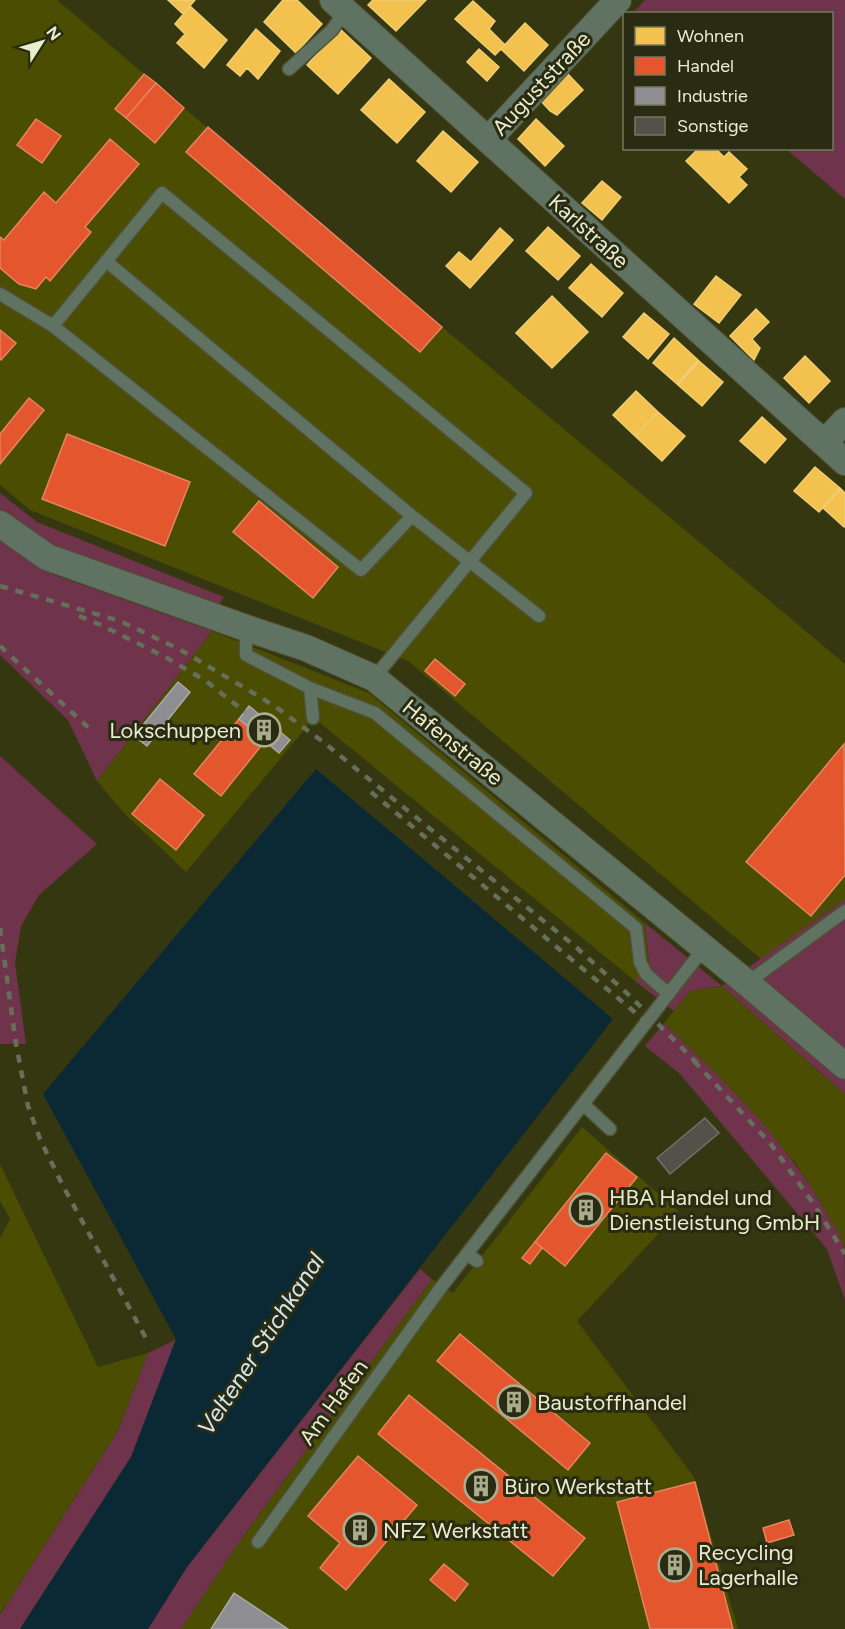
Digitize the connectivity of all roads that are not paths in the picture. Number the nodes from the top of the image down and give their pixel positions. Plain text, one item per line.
1 (618, 0) edge
2 (339, 5) edge
3 (290, 69) dead end
4 (488, 140) junction
5 (106, 261) junction
6 (0, 294) edge
7 (53, 326) junction
8 (845, 421) edge
9 (824, 443) junction
10 (845, 462) edge
11 (412, 516) junction
12 (0, 524) edge
13 (469, 561) junction
14 (539, 616) dead end
15 (246, 628) junction
16 (374, 678) junction
17 (310, 688) junction
18 (313, 718) dead end
19 (845, 911) edge
20 (704, 948) junction
21 (747, 983) junction
22 (666, 998) junction
23 (845, 1066) edge
24 (583, 1104) junction
25 (610, 1128) dead end
26 (258, 1542) dead end

1 - 4 street, Auguststraße
2 - 3 lane
2 - 4 street, Karlstraße
4 - 9 street, Karlstraße
5 - 7 lane
5 - 11 lane
5 - 13 lane
6 - 7 lane
7 - 11 lane
8 - 9 street
9 - 10 street, Karlstraße
11 - 13 lane
12 - 15 street, Hafenstraße
13 - 14 lane
13 - 16 lane
15 - 16 street, Hafenstraße
15 - 17 lane
16 - 20 street, Hafenstraße
17 - 18 lane
17 - 22 lane
19 - 21 lane
20 - 21 street, Hafenstraße
20 - 22 lane
21 - 23 street, Hafenstraße
22 - 24 lane, Am Hafen
24 - 25 lane
24 - 26 lane, Am Hafen

